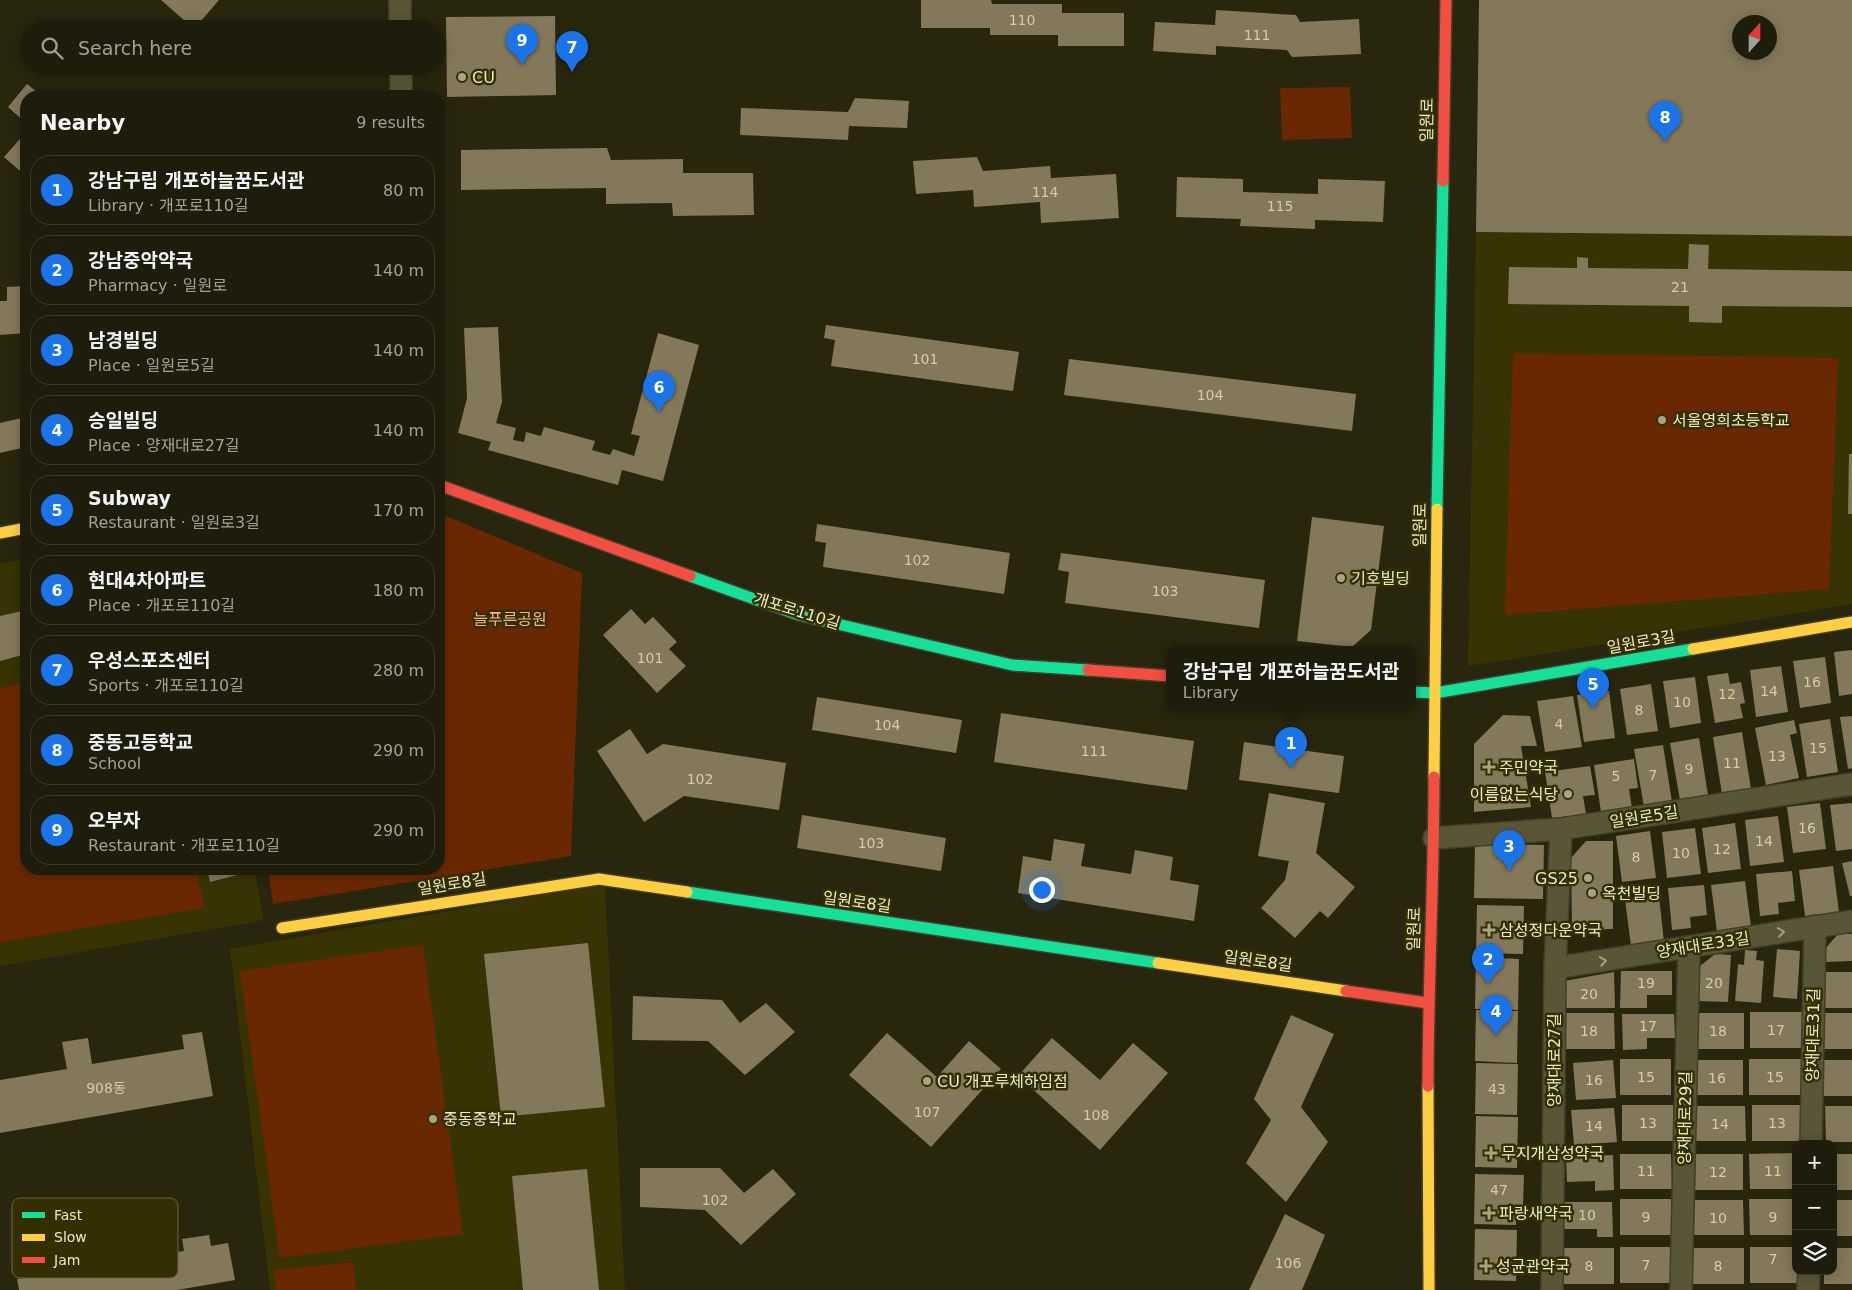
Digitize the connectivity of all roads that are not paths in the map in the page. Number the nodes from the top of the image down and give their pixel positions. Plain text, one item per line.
1 (400, 0) edge
2 (1446, 0) edge
3 (400, 20) edge
4 (401, 75) edge
5 (402, 90) edge
6 (445, 487) edge
7 (20, 529) edge
8 (0, 533) edge
9 (1852, 622) edge
10 (1166, 676) edge
11 (1416, 692) edge
12 (1435, 693) junction
13 (1852, 784) edge
14 (1561, 829) junction
15 (1434, 838) junction
16 (1852, 921) edge
17 (1815, 926) junction
18 (282, 928) dead end
19 (1689, 947) junction
20 (1555, 968) junction
21 (1428, 1003) junction
22 (1811, 1140) edge
23 (1809, 1275) edge
24 (1429, 1290) edge
25 (1552, 1290) edge
26 (1681, 1290) edge
27 (1808, 1290) edge

1 - 3 street
2 - 12 street, 일원로
4 - 5 street
6 - 10 street, 개포로110길
7 - 8 street
9 - 12 street, 일원로3길
11 - 12 street
12 - 15 street, 일원로
13 - 14 street, 일원로5길
14 - 15 street, 일원로5길
14 - 20 street, 양재대로27길
15 - 21 street, 일원로
16 - 17 street, 양재대로33길
19 -> 17 street, 양재대로33길
17 - 22 street, 양재대로31길
18 - 21 street, 일원로8길
20 -> 19 street, 양재대로33길
19 - 26 street, 양재대로29길
20 - 25 street, 양재대로27길
21 - 24 street, 일원로
23 - 27 street

